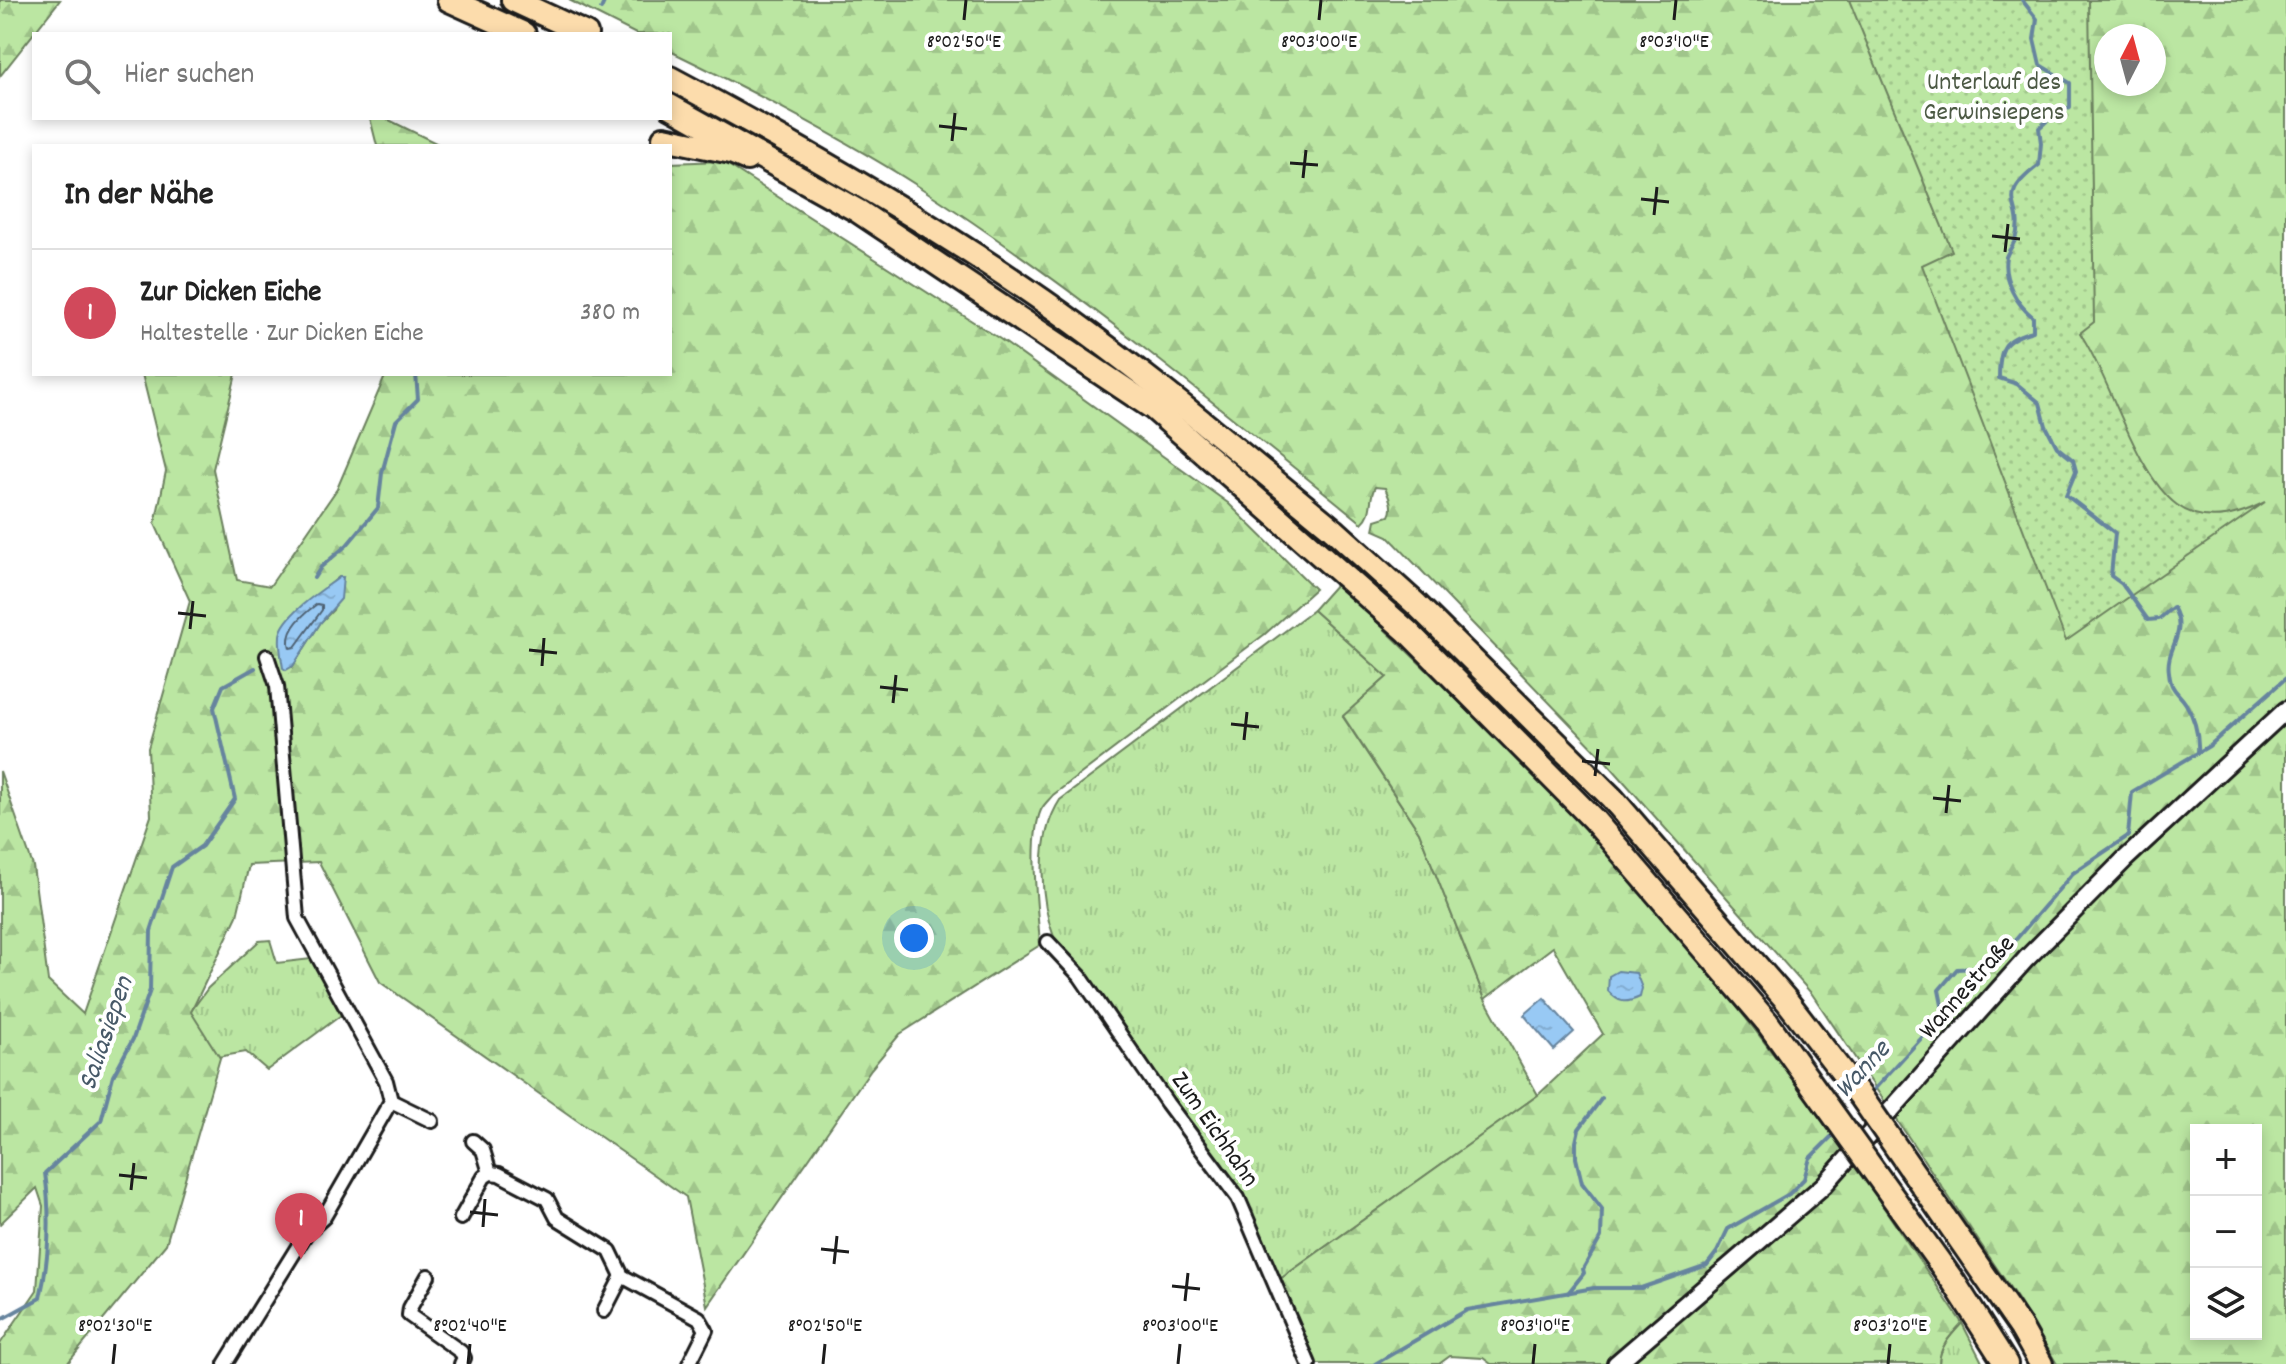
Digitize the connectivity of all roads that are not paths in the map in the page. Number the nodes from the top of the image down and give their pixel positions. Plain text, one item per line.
1 (449, 0) edge
2 (513, 0) edge
3 (520, 32) edge
4 (582, 32) edge
5 (672, 79) edge
6 (672, 107) edge
7 (664, 138) dead end
8 (858, 211) junction
9 (267, 656) dead end
10 (2286, 710) edge
11 (1048, 942) dead end
12 (391, 1101) junction
13 (432, 1121) dead end
14 (473, 1141) dead end
15 (490, 1173) junction
16 (461, 1218) dead end
17 (428, 1276) dead end
18 (622, 1276) junction
19 (604, 1311) dead end
20 (2000, 1354) edge
21 (225, 1364) edge
22 (461, 1364) edge
23 (689, 1364) edge
24 (1309, 1364) edge
25 (1616, 1364) edge
26 (2041, 1364) edge

1 - 3 highway
2 - 4 highway
5 - 26 highway, bridge
6 - 8 highway
7 - 8 highway
8 - 20 highway, bridge
9 - 12 street
10 - 25 street, Wannestraße
11 - 24 street, Zum Eichhahn
12 - 13 street
12 - 21 street
14 - 15 street
15 - 16 street
15 - 18 street
17 - 22 street
18 - 19 street
18 - 23 street

